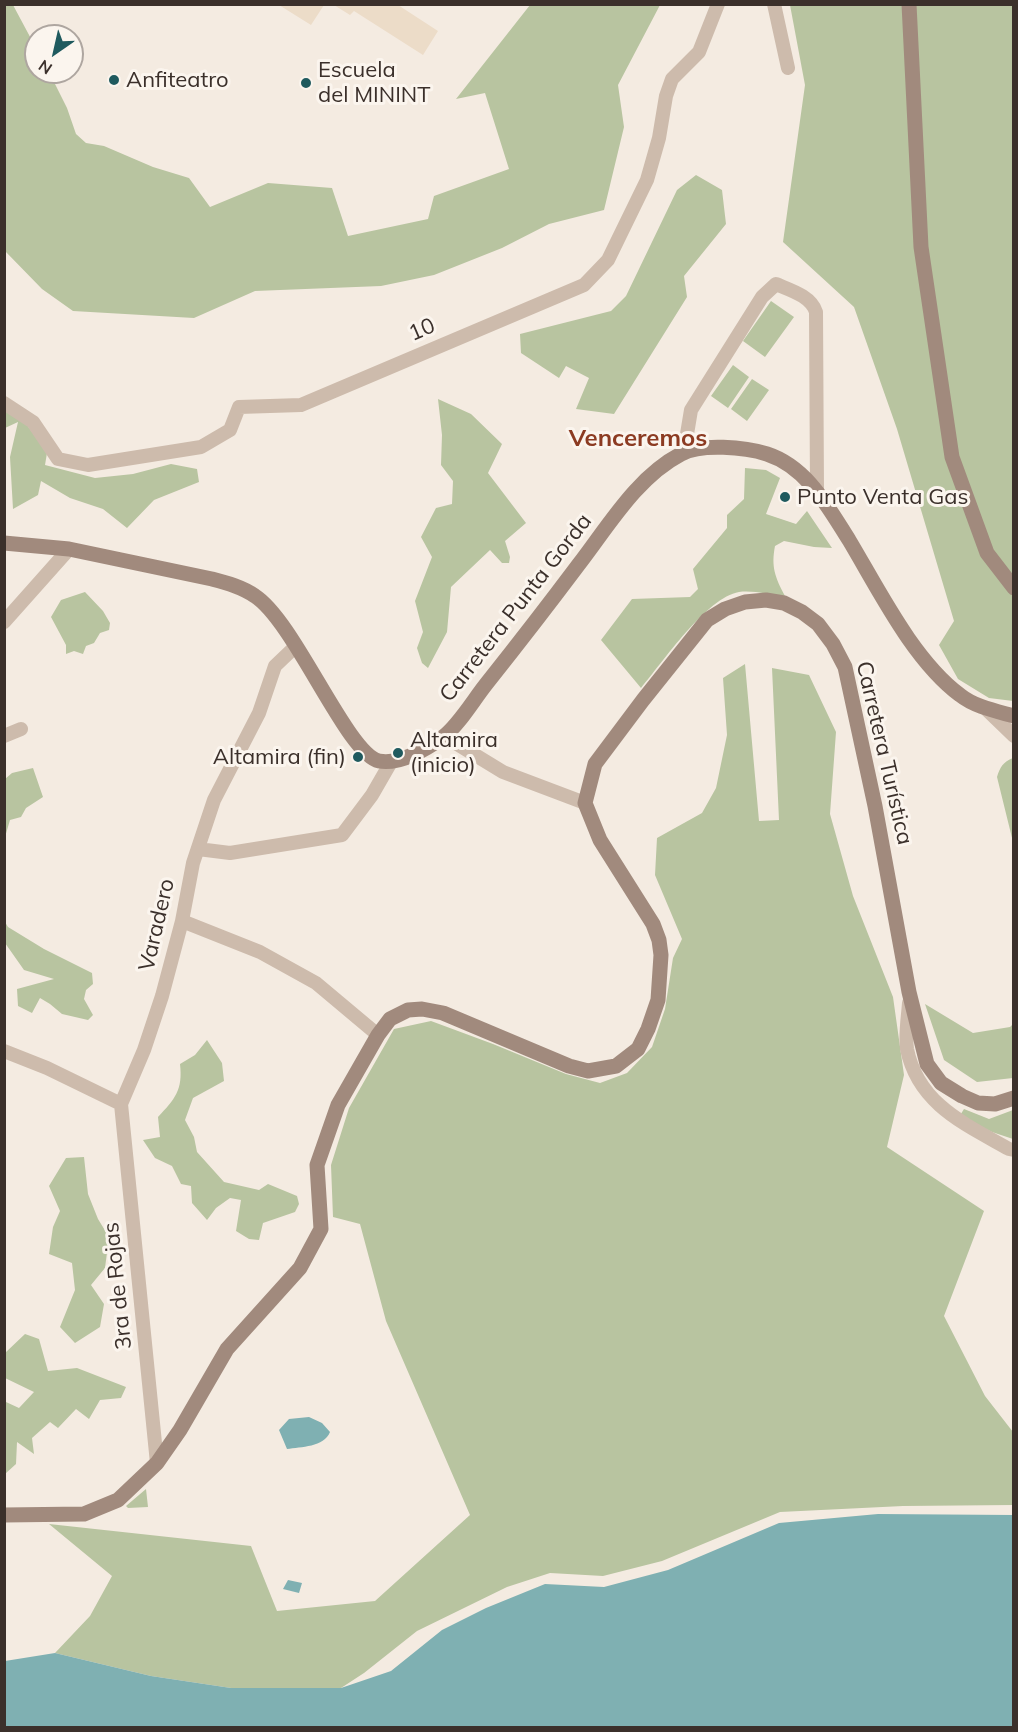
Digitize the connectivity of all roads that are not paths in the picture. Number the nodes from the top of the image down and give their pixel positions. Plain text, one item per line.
1 (718, 4) edge
2 (774, 4) edge
3 (909, 4) edge
4 (789, 68) dead end
5 (4, 403) edge
6 (684, 452) junction
7 (817, 490) junction
8 (4, 543) edge
9 (69, 549) junction
10 (1014, 588) edge
11 (4, 622) edge
12 (296, 646) junction
13 (985, 708) junction
14 (1014, 716) edge
15 (21, 729) dead end
16 (4, 736) edge
17 (444, 736) junction
18 (1014, 736) edge
19 (391, 762) junction
20 (585, 803) junction
21 (198, 849) junction
22 (182, 921) junction
23 (909, 992) junction
24 (378, 1035) junction
25 (4, 1051) edge
26 (1014, 1098) edge
27 (121, 1104) junction
28 (1014, 1150) edge
29 (157, 1463) junction
30 (4, 1515) edge

1 - 5 street, 10
2 - 4 street
3 - 10 main road
6 - 7 main road, Carretera Punta Gorda
6 - 7 street
6 - 17 main road, Carretera Punta Gorda
7 - 13 main road, Carretera Punta Gorda
8 - 9 main road
9 - 11 street
9 - 12 main road
12 - 19 main road
12 - 21 street, Varadero
13 - 14 main road, Carretera Punta Gorda
13 - 18 street
15 - 16 street
17 - 19 main road, Carretera Punta Gorda
17 - 20 street
19 - 21 street
20 - 23 main road, Carretera Turística
20 - 24 main road
21 - 22 street, Varadero
22 - 24 street
22 - 27 street, Varadero
23 - 26 main road, Carretera Turística
23 - 28 street
24 - 29 main road
25 - 27 street
27 - 29 street, 3ra de Rojas
29 - 30 main road

